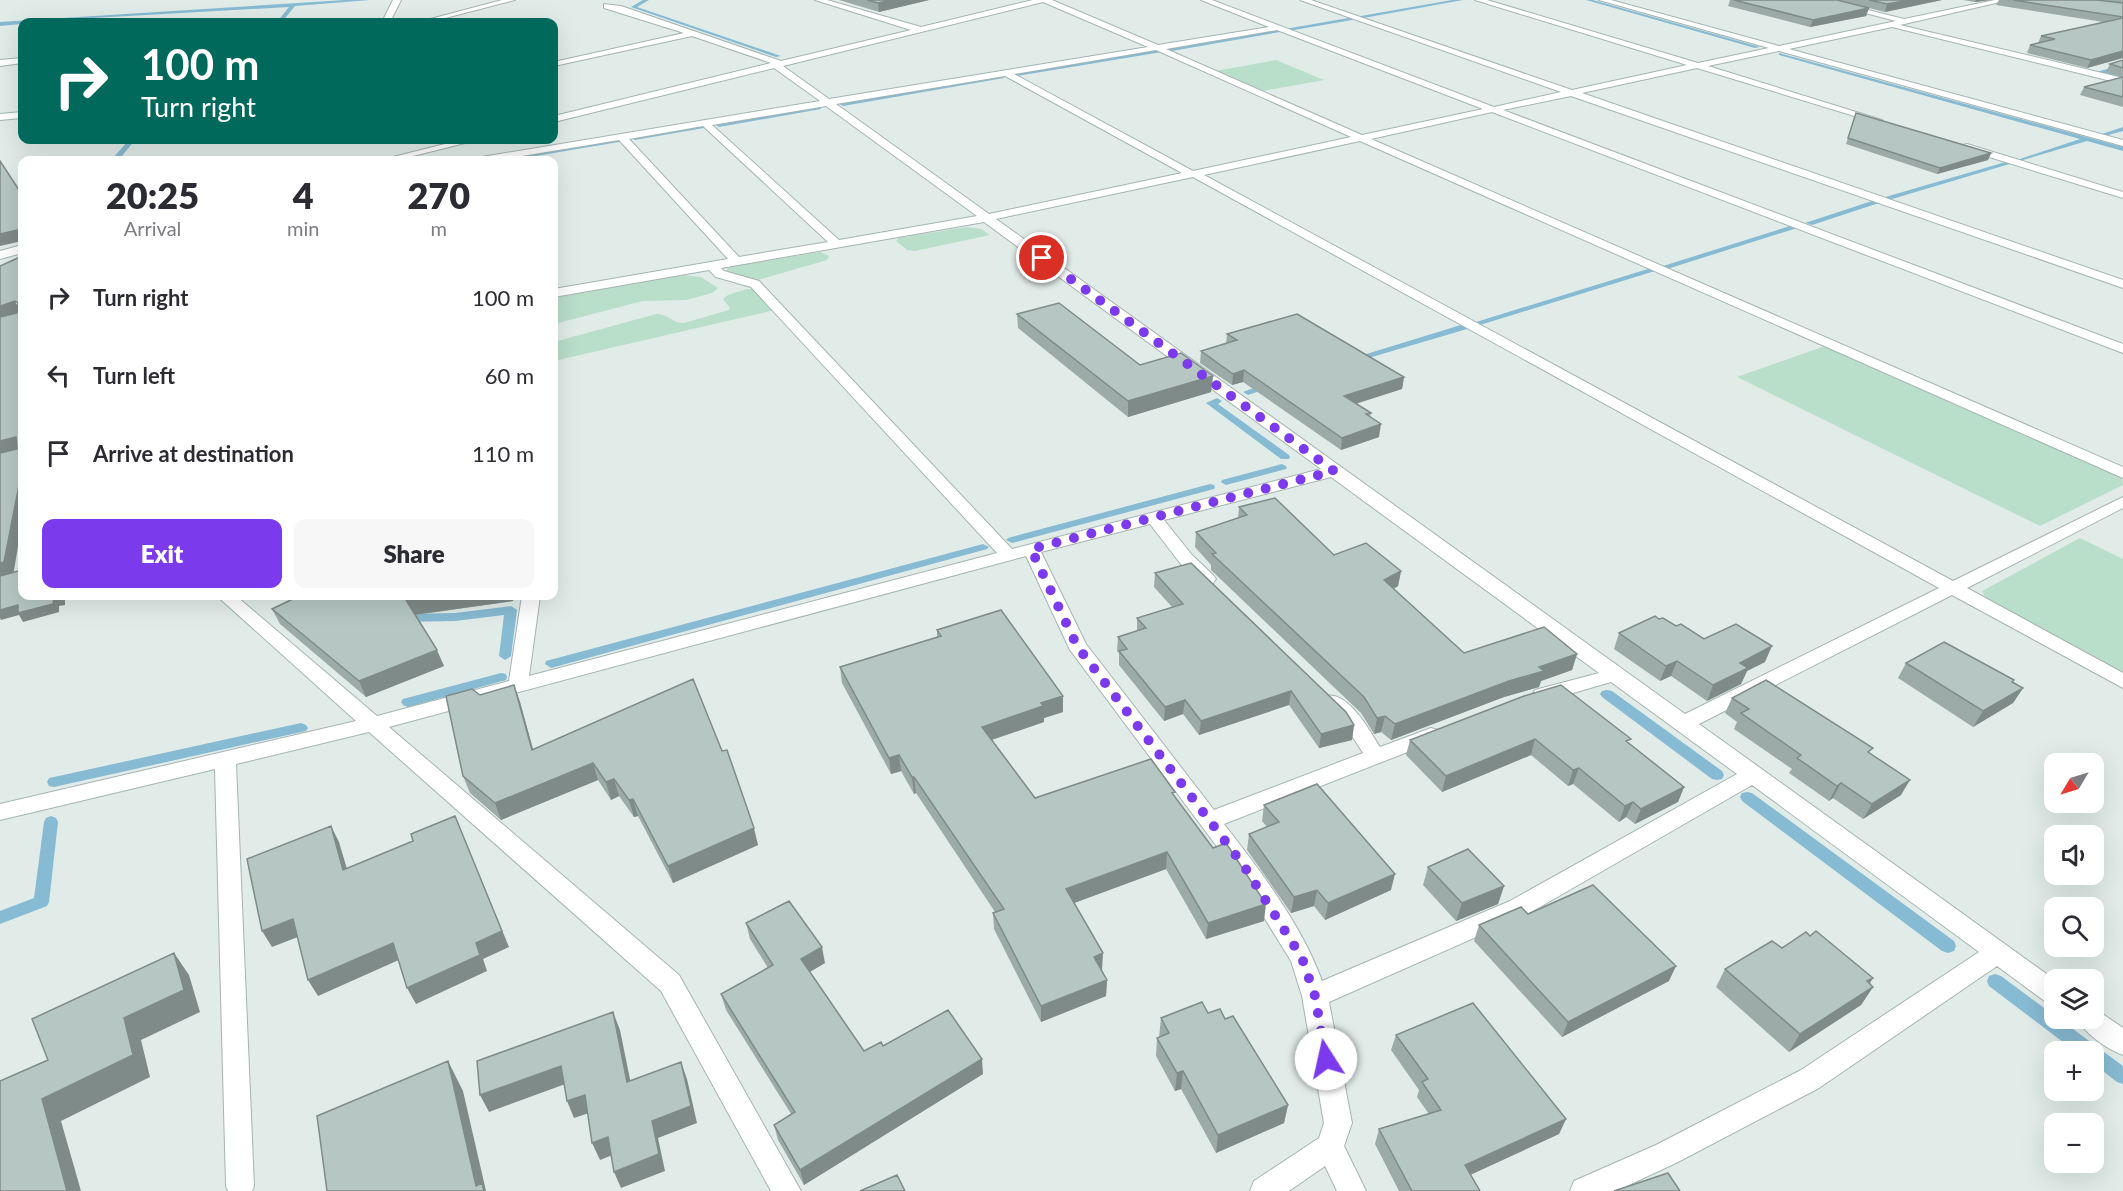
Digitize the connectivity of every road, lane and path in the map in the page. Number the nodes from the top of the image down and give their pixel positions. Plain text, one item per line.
1 (397, 0) edge
2 (511, 0) edge
3 (819, 0) edge
4 (1043, 0) edge
5 (1205, 0) edge
6 (1304, 0) edge
7 (1479, 0) edge
8 (1603, 0) edge
9 (1819, 0) edge
10 (2005, 0) edge
11 (628, 4) dead end
12 (607, 6) dead end
13 (618, 8) junction
14 (388, 18) edge
15 (439, 18) edge
16 (1907, 21) junction
17 (1891, 25) junction
18 (1279, 28) junction
19 (920, 30) junction
20 (693, 33) junction
21 (1158, 48) junction
22 (1779, 49) junction
23 (18, 61) edge
24 (18, 62) edge
25 (0, 63) edge
26 (558, 63) edge
27 (778, 64) junction
28 (1699, 66) junction
29 (2104, 67) edge
30 (0, 70) edge
31 (2086, 72) junction
32 (1006, 73) junction
33 (2123, 81) edge
34 (1572, 93) junction
35 (828, 103) junction
36 (1494, 110) junction
37 (18, 115) edge
38 (0, 117) edge
39 (558, 118) edge
40 (1884, 122) edge
41 (705, 123) junction
42 (622, 137) junction
43 (1362, 138) junction
44 (1952, 143) edge
45 (2123, 143) edge
46 (444, 144) edge
47 (400, 156) edge
48 (506, 156) edge
49 (1194, 174) junction
50 (2123, 195) edge
51 (986, 218) junction
52 (837, 244) junction
53 (18, 250) edge
54 (0, 255) edge
55 (736, 261) junction
56 (711, 266) junction
57 (2123, 284) edge
58 (558, 292) edge
59 (2123, 349) edge
60 (1334, 471) junction
61 (2123, 473) edge
62 (2123, 502) edge
63 (1153, 517) junction
64 (1031, 549) junction
65 (1008, 555) junction
66 (1954, 589) junction
67 (1219, 591) edge
68 (231, 600) edge
69 (530, 600) edge
70 (1615, 675) junction
71 (2123, 681) edge
72 (518, 686) junction
73 (1319, 688) edge
74 (1523, 701) edge
75 (373, 724) junction
76 (1683, 724) junction
77 (1449, 728) edge
78 (1375, 756) junction
79 (225, 759) junction
80 (1753, 775) junction
81 (0, 812) edge
82 (1209, 820) junction
83 (1998, 952) junction
84 (2044, 986) edge
85 (1315, 996) junction
86 (2104, 1029) edge
87 (2123, 1043) edge
88 (1330, 1147) junction
89 (240, 1186) dead end
90 (788, 1191) edge
91 (1264, 1191) edge
92 (1352, 1191) edge
93 (1584, 1191) edge

1 - 14 street
2 - 15 street
3 - 19 street
4 - 19 street
4 - 21 street
5 - 18 street
6 - 34 street
7 - 28 street
8 - 22 street
9 - 16 street
10 - 16 street
11 - 13 street
12 - 13 street
13 - 20 street
16 - 17 street
17 - 22 street
17 - 31 street
18 - 21 street
18 - 36 street
19 - 27 street
20 - 26 street
20 - 27 street
21 - 32 street
21 - 43 street
22 - 28 street
22 - 45 street
23 - 25 street
24 - 30 street
27 - 35 street
27 - 39 street
28 - 34 street
28 - 40 street
29 - 31 street
31 - 33 street
32 - 35 street
32 - 49 street
34 - 36 street
34 - 57 street
35 - 41 street
35 - 51 street
36 - 43 street
36 - 59 street
37 - 38 street
41 - 42 street
41 - 52 street
42 - 48 street
42 - 55 street
43 - 49 street
43 - 61 street
44 - 50 street
46 - 47 street
49 - 51 street
49 - 66 street
51 - 52 street
51 - 60 street
52 - 55 street
53 - 54 street
55 - 56 street
56 - 58 street
56 - 65 street
60 - 63 street
60 - 70 street
62 - 66 street
63 - 64 street
63 - 67 street
64 - 65 street
64 - 82 street
65 - 72 street
66 - 71 street
66 - 76 street
68 - 75 street
69 - 72 street
70 - 74 street
70 - 76 street
72 - 75 street
73 - 78 street
75 - 79 street
75 - 90 street
76 - 80 street
77 - 78 street
78 - 82 street
79 - 81 street
79 - 89 street
80 - 83 street
80 - 85 street
82 - 85 street
83 - 84 street
83 - 93 street
85 - 88 street
86 - 87 street
88 - 91 street
88 - 92 street

